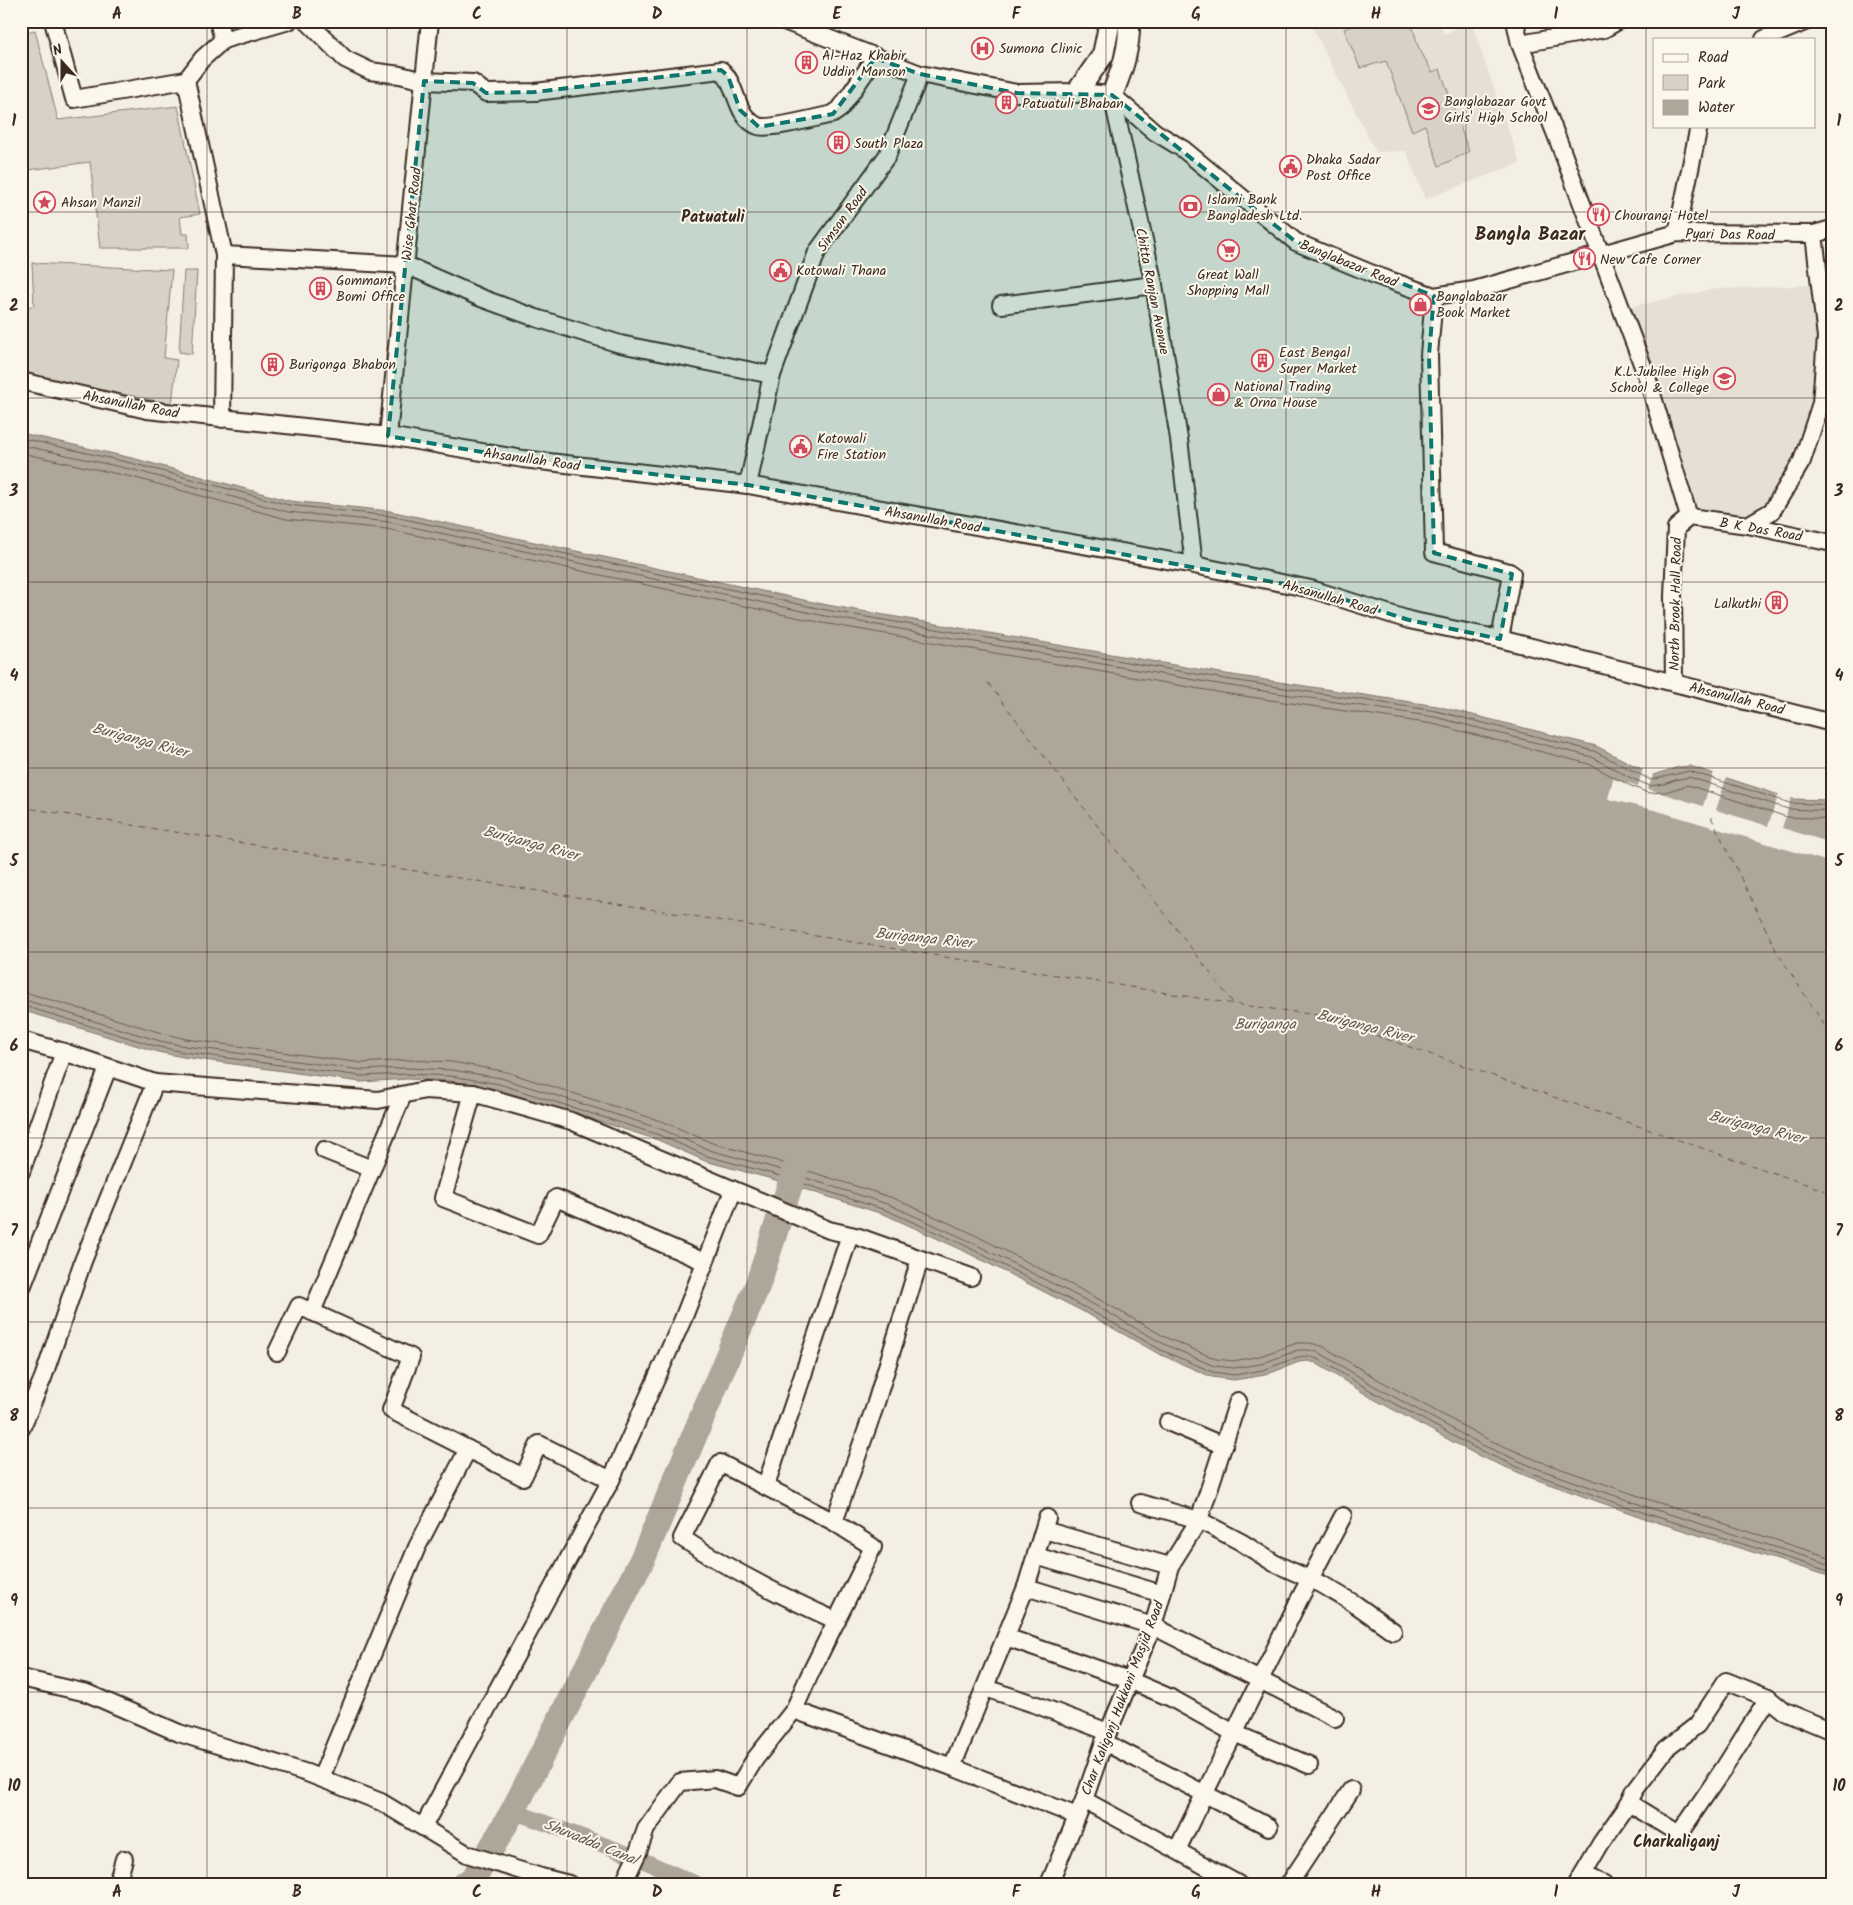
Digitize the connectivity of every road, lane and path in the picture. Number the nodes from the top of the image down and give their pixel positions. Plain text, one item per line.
1 (53, 21) edge
2 (218, 21) edge
3 (289, 21) edge
4 (307, 21) edge
5 (430, 21) edge
6 (784, 21) edge
7 (1110, 21) edge
8 (1129, 21) edge
9 (1515, 21) edge
10 (1618, 21) edge
11 (1807, 21) edge
12 (1766, 38) edge
13 (223, 40) junction
14 (1520, 44) junction
15 (875, 58) junction
16 (920, 74) junction
17 (186, 80) junction
18 (424, 81) junction
19 (1077, 92) junction
20 (1112, 96) junction
21 (1699, 128) edge
22 (1832, 229) edge
23 (1677, 233) junction
24 (1814, 234) junction
25 (1600, 254) junction
26 (224, 255) junction
27 (406, 265) junction
28 (1154, 285) junction
29 (1434, 296) junction
30 (1001, 304) dead end
31 (1828, 365) edge
32 (772, 376) junction
33 (21, 381) edge
34 (222, 419) junction
35 (388, 436) junction
36 (748, 485) junction
37 (1689, 517) junction
38 (1748, 525) junction
39 (1832, 543) edge
40 (1194, 565) junction
41 (1500, 639) junction
42 (1674, 683) junction
43 (1832, 723) edge
44 (21, 1040) edge
45 (64, 1052) junction
46 (108, 1068) junction
47 (155, 1083) junction
48 (473, 1093) junction
49 (404, 1095) junction
50 (324, 1150) dead end
51 (372, 1169) junction
52 (21, 1172) edge
53 (733, 1191) junction
54 (850, 1235) junction
55 (920, 1259) junction
56 (706, 1262) junction
57 (971, 1277) dead end
58 (21, 1290) edge
59 (312, 1312) junction
60 (277, 1352) dead end
61 (1238, 1402) dead end
62 (1168, 1422) dead end
63 (21, 1429) edge
64 (1224, 1446) junction
65 (468, 1449) junction
66 (611, 1480) junction
67 (766, 1486) junction
68 (1140, 1503) dead end
69 (1343, 1516) dead end
70 (1199, 1520) junction
71 (834, 1522) junction
72 (1036, 1556) junction
73 (1170, 1566) junction
74 (1310, 1579) junction
75 (1026, 1587) junction
76 (1162, 1594) junction
77 (837, 1621) junction
78 (1153, 1626) junction
79 (1393, 1631) dead end
80 (1006, 1637) junction
81 (21, 1678) edge
82 (1129, 1680) junction
83 (1260, 1681) junction
84 (985, 1688) junction
85 (1768, 1698) junction
86 (794, 1710) junction
87 (1335, 1718) dead end
88 (1832, 1731) edge
89 (1234, 1733) junction
90 (1106, 1737) junction
91 (1309, 1765) dead end
92 (952, 1767) junction
93 (320, 1778) junction
94 (1351, 1790) dead end
95 (1204, 1794) junction
96 (1084, 1800) junction
97 (1629, 1803) junction
98 (1077, 1816) junction
99 (423, 1827) junction
100 (1269, 1828) dead end
101 (1177, 1850) junction
102 (124, 1859) dead end
103 (1580, 1879) edge
104 (117, 1884) edge
105 (569, 1884) edge
106 (623, 1884) edge
107 (1049, 1884) edge
108 (1238, 1884) edge
109 (1289, 1884) edge
110 (1604, 1884) edge

1 - 17 street
2 - 13 street
3 - 13 street
4 - 18 street
5 - 18 street, Wise Ghat Road
6 - 15 street
7 - 19 main road
8 - 20 main road
9 - 14 street, North Brook Hall Road
10 - 14 street
11 - 12 street
13 - 17 street
14 - 25 street, North Brook Hall Road
15 - 16 street
15 - 18 street
16 - 19 street
16 - 32 street, Simson Road
17 - 26 street
18 - 27 street, Wise Ghat Road
19 - 20 street
20 - 28 street, Chitta Ranjan Avenue
20 - 29 street, Banglabazar Road
21 - 23 street
22 - 24 street, Pyari Das Road
23 - 24 street, Pyari Das Road
23 - 25 street, Pyari Das Road
24 - 31 street
25 - 29 street, Banglabazar Road
25 - 37 street, North Brook Hall Road
26 - 27 street
26 - 34 street
27 - 32 street
27 - 35 street, Wise Ghat Road
28 - 30 street
28 - 40 street, Chitta Ranjan Avenue
29 - 41 street
31 - 38 street
32 - 36 street, Simson Road
33 - 34 street, Ahsanullah Road
34 - 35 street, Ahsanullah Road
35 - 36 street, Ahsanullah Road
36 - 40 street, Ahsanullah Road
37 - 38 street, B K Das Road
37 - 42 street, North Brook Hall Road
38 - 39 street, B K Das Road
40 - 41 street, Ahsanullah Road
41 - 42 street, Ahsanullah Road
42 - 43 street, Ahsanullah Road
44 - 45 street
45 - 46 street
45 - 52 street
46 - 47 street
46 - 58 street
47 - 49 street
47 - 63 street
48 - 49 street
48 - 53 street
48 - 56 street
49 - 51 street
50 - 51 street
51 - 59 street
53 - 54 street
53 - 56 street
54 - 55 street
54 - 67 street
55 - 57 street
55 - 71 street
56 - 66 street
59 - 60 street
59 - 65 street
61 - 64 street, Char Kaligonj Hakkani Mosjid Road
62 - 64 street
64 - 70 street, Char Kaligonj Hakkani Mosjid Road
65 - 66 street
65 - 93 street
66 - 99 street
67 - 71 street
67 - 77 street
68 - 70 street
69 - 74 street
70 - 73 street, Char Kaligonj Hakkani Mosjid Road
70 - 74 street
71 - 77 street
72 - 73 street
72 - 75 street
72 - 76 street
73 - 76 street, Char Kaligonj Hakkani Mosjid Road
74 - 79 street
74 - 83 street
75 - 78 street
75 - 80 street
76 - 78 street, Char Kaligonj Hakkani Mosjid Road
77 - 86 street
78 - 82 street, Char Kaligonj Hakkani Mosjid Road
78 - 83 street
80 - 82 street
80 - 84 street
81 - 93 street
82 - 89 street
82 - 90 street, Char Kaligonj Hakkani Mosjid Road
83 - 87 street
83 - 89 street
84 - 90 street
84 - 92 street
85 - 88 street
85 - 97 street
85 - 97 street
86 - 92 street
86 - 106 street
89 - 91 street
89 - 95 street
90 - 95 street
90 - 96 street, Char Kaligonj Hakkani Mosjid Road
92 - 98 street
93 - 99 street
94 - 109 street
95 - 100 street
95 - 101 street
96 - 98 street, Char Kaligonj Hakkani Mosjid Road
96 - 101 street
97 - 103 street
98 - 107 street, Char Kaligonj Hakkani Mosjid Road
99 - 105 street
101 - 108 street
102 - 104 street
103 - 110 street

